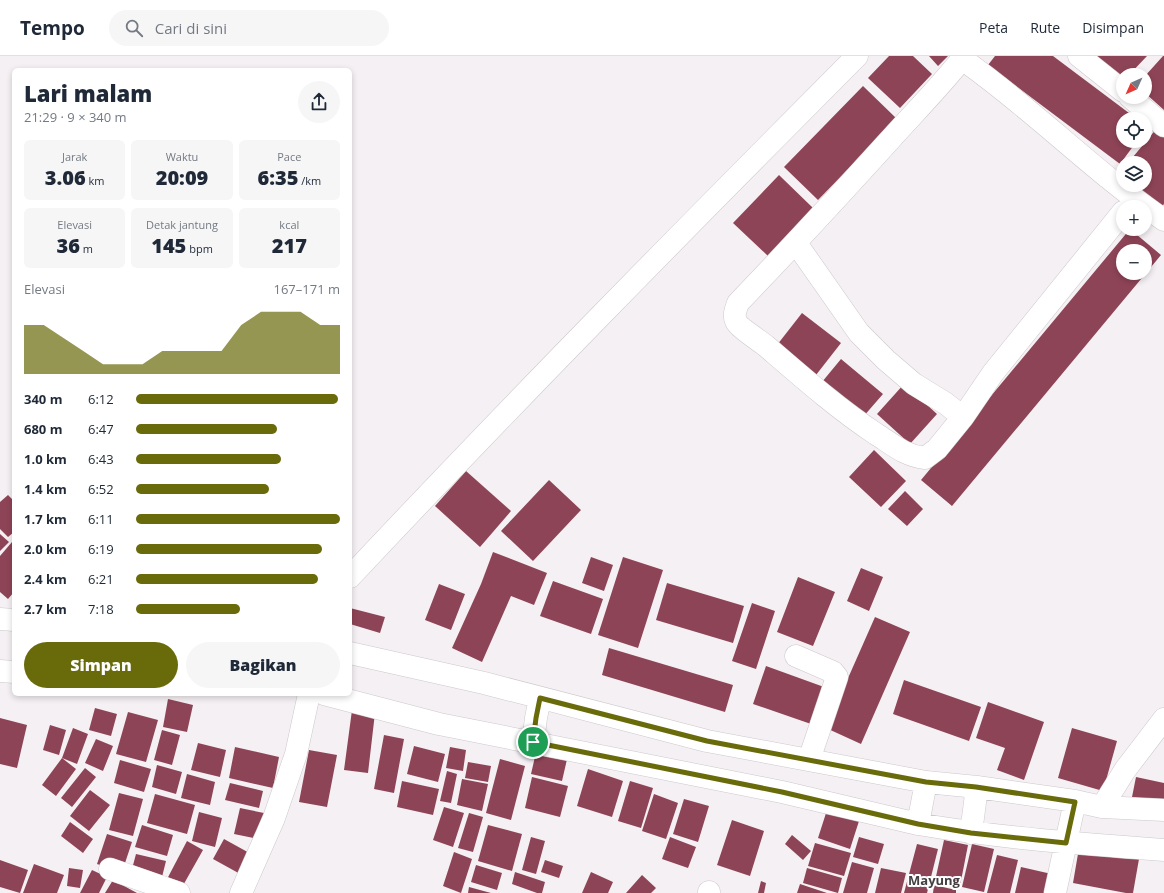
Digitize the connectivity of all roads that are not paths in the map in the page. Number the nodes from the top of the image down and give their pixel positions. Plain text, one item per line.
1 (856, 56) edge
2 (1080, 56) edge
3 (963, 58) edge
4 (1116, 86) edge
5 (1138, 104) edge
6 (1164, 126) edge
7 (1121, 200) edge
8 (1152, 215) edge
9 (1164, 220) edge
10 (1116, 221) edge
11 (796, 244) junction
12 (963, 417) junction
13 (352, 575) edge
14 (0, 619) edge
15 (12, 620) edge
16 (352, 653) edge
17 (796, 656) dead end
18 (0, 671) edge
19 (12, 672) edge
20 (309, 696) edge
21 (332, 696) edge
22 (1164, 719) edge
23 (536, 722) junction
24 (809, 760) junction
25 (976, 787) junction
26 (924, 789) junction
27 (1102, 807) junction
28 (1074, 809) junction
29 (1164, 810) edge
30 (919, 821) junction
31 (972, 824) junction
32 (1066, 842) junction
33 (1164, 850) edge
34 (110, 869) dead end
35 (179, 893) edge
36 (241, 893) edge
37 (1055, 893) edge

1 - 13 street
2 - 4 street
3 - 7 street
3 - 11 street
5 - 6 street
8 - 9 street
10 - 12 street
11 - 12 street
11 - 12 street
14 - 15 street
16 - 23 street
17 - 24 street
18 - 19 street
20 - 36 street
21 - 23 street
22 - 27 street
23 - 24 street
23 - 30 street
24 - 26 street
25 - 26 street
25 - 28 street
25 - 31 street
26 - 30 street
27 - 28 street
27 - 29 street
28 - 32 street
30 - 31 street
31 - 32 street
32 - 33 street
32 - 37 street
34 - 35 street

